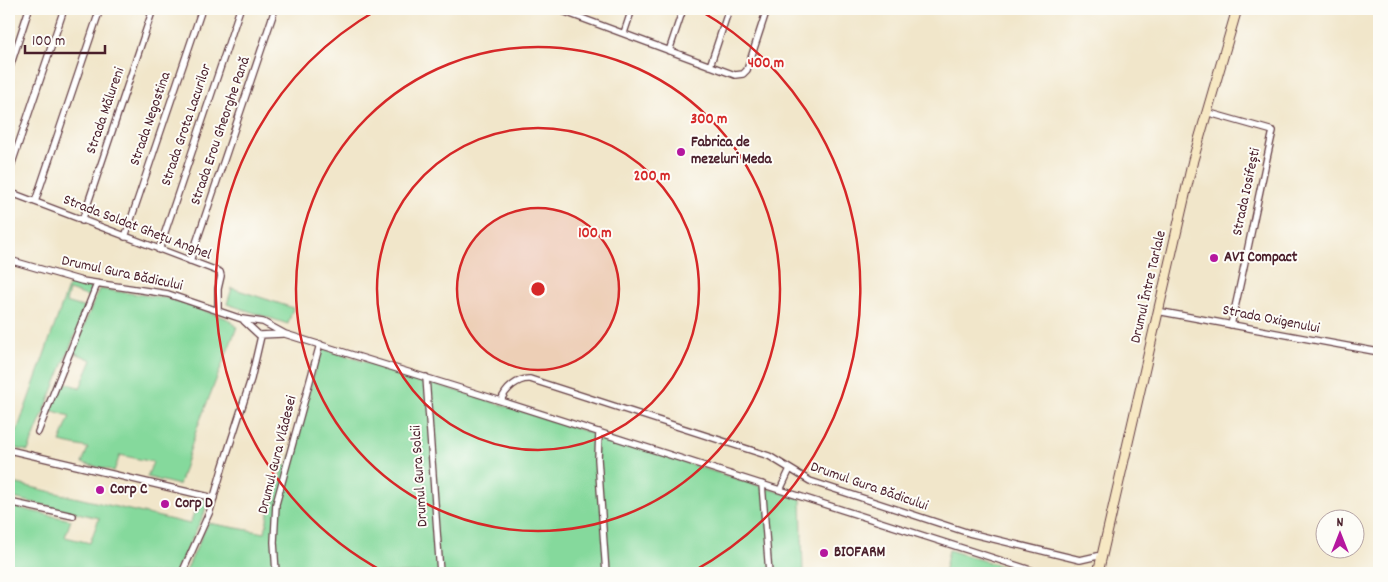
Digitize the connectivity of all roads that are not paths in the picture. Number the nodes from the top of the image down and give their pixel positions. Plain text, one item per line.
1 (29, 9) edge
2 (64, 9) edge
3 (100, 9) edge
4 (153, 9) edge
5 (202, 9) edge
6 (240, 9) edge
7 (275, 9) edge
8 (557, 9) edge
9 (582, 9) edge
10 (632, 9) edge
11 (683, 9) edge
12 (729, 9) edge
13 (766, 9) edge
14 (1238, 9) edge
15 (579, 17) junction
16 (624, 33) junction
17 (669, 51) junction
18 (710, 66) junction
19 (9, 70) edge
20 (1206, 112) junction
21 (9, 172) edge
22 (9, 192) edge
23 (35, 202) junction
24 (82, 221) junction
25 (125, 237) junction
26 (159, 250) junction
27 (9, 260) edge
28 (190, 261) junction
29 (97, 284) junction
30 (218, 311) junction
31 (1158, 311) junction
32 (242, 319) junction
33 (259, 323) junction
34 (1231, 325) junction
35 (268, 326) junction
36 (256, 331) junction
37 (285, 334) junction
38 (264, 335) junction
39 (320, 344) junction
40 (1379, 352) edge
41 (426, 377) junction
42 (501, 401) junction
43 (38, 432) dead end
44 (599, 432) junction
45 (9, 450) edge
46 (790, 469) junction
47 (762, 484) junction
48 (780, 490) junction
49 (214, 498) junction
50 (9, 502) edge
51 (73, 516) dead end
52 (1102, 555) junction
53 (182, 573) edge
54 (276, 573) edge
55 (440, 573) edge
56 (606, 573) edge
57 (769, 573) edge
58 (1040, 573) edge
59 (1098, 573) edge

1 - 19 street
2 - 21 street
3 - 23 street
4 - 24 street, Strada Mălureni
5 - 25 street, Strada Negostina
6 - 26 street, Strada Grota Lacurilor
7 - 28 street, Strada Erou Gheorghe Pană
8 - 15 street
9 - 15 street
10 - 16 street
11 - 17 street
12 - 18 street
13 - 18 street
14 - 20 main road, Drumul Între Tarlale
15 - 16 street
16 - 17 street
17 - 18 street
20 - 31 main road, Drumul Între Tarlale
20 - 34 street, Strada Iosifești
22 - 23 street, Strada Soldat Ghețu Anghel
23 - 24 street, Strada Soldat Ghețu Anghel
24 - 25 street, Strada Soldat Ghețu Anghel
25 - 26 street, Strada Soldat Ghețu Anghel
26 - 28 street, Strada Soldat Ghețu Anghel
27 - 29 street, Drumul Gura Bădicului
28 - 30 street, Strada Soldat Ghețu Anghel
29 - 30 street, Drumul Gura Bădicului
29 - 43 street
30 - 32 street, Drumul Gura Bădicului
31 - 34 street, Strada Oxigenului
31 - 52 main road, Drumul Între Tarlale
32 - 33 street, Drumul Gura Bădicului
32 - 36 street
33 - 35 street
33 - 36 street
34 - 40 street, Strada Oxigenului
35 - 37 street, Drumul Gura Bădicului
35 - 38 street
36 - 38 street
37 - 38 street
37 - 39 street, Drumul Gura Bădicului
38 - 49 street
39 - 41 street, Drumul Gura Bădicului
39 - 54 street, Drumul Gura Vlădesei
41 - 42 street, Drumul Gura Bădicului
41 - 55 street, Drumul Gura Solcii
42 - 44 street, Drumul Gura Bădicului
42 - 46 street, Drumul Gura Bădicului
44 - 47 street, Drumul Gura Bădicului
44 - 56 street
45 - 49 street
46 - 48 street
46 - 52 street, Drumul Gura Bădicului
47 - 48 street, Drumul Gura Bădicului
47 - 57 street
48 - 58 street, Drumul Gura Bădicului
49 - 53 street
50 - 51 street
52 - 59 main road, Drumul Între Tarlale

